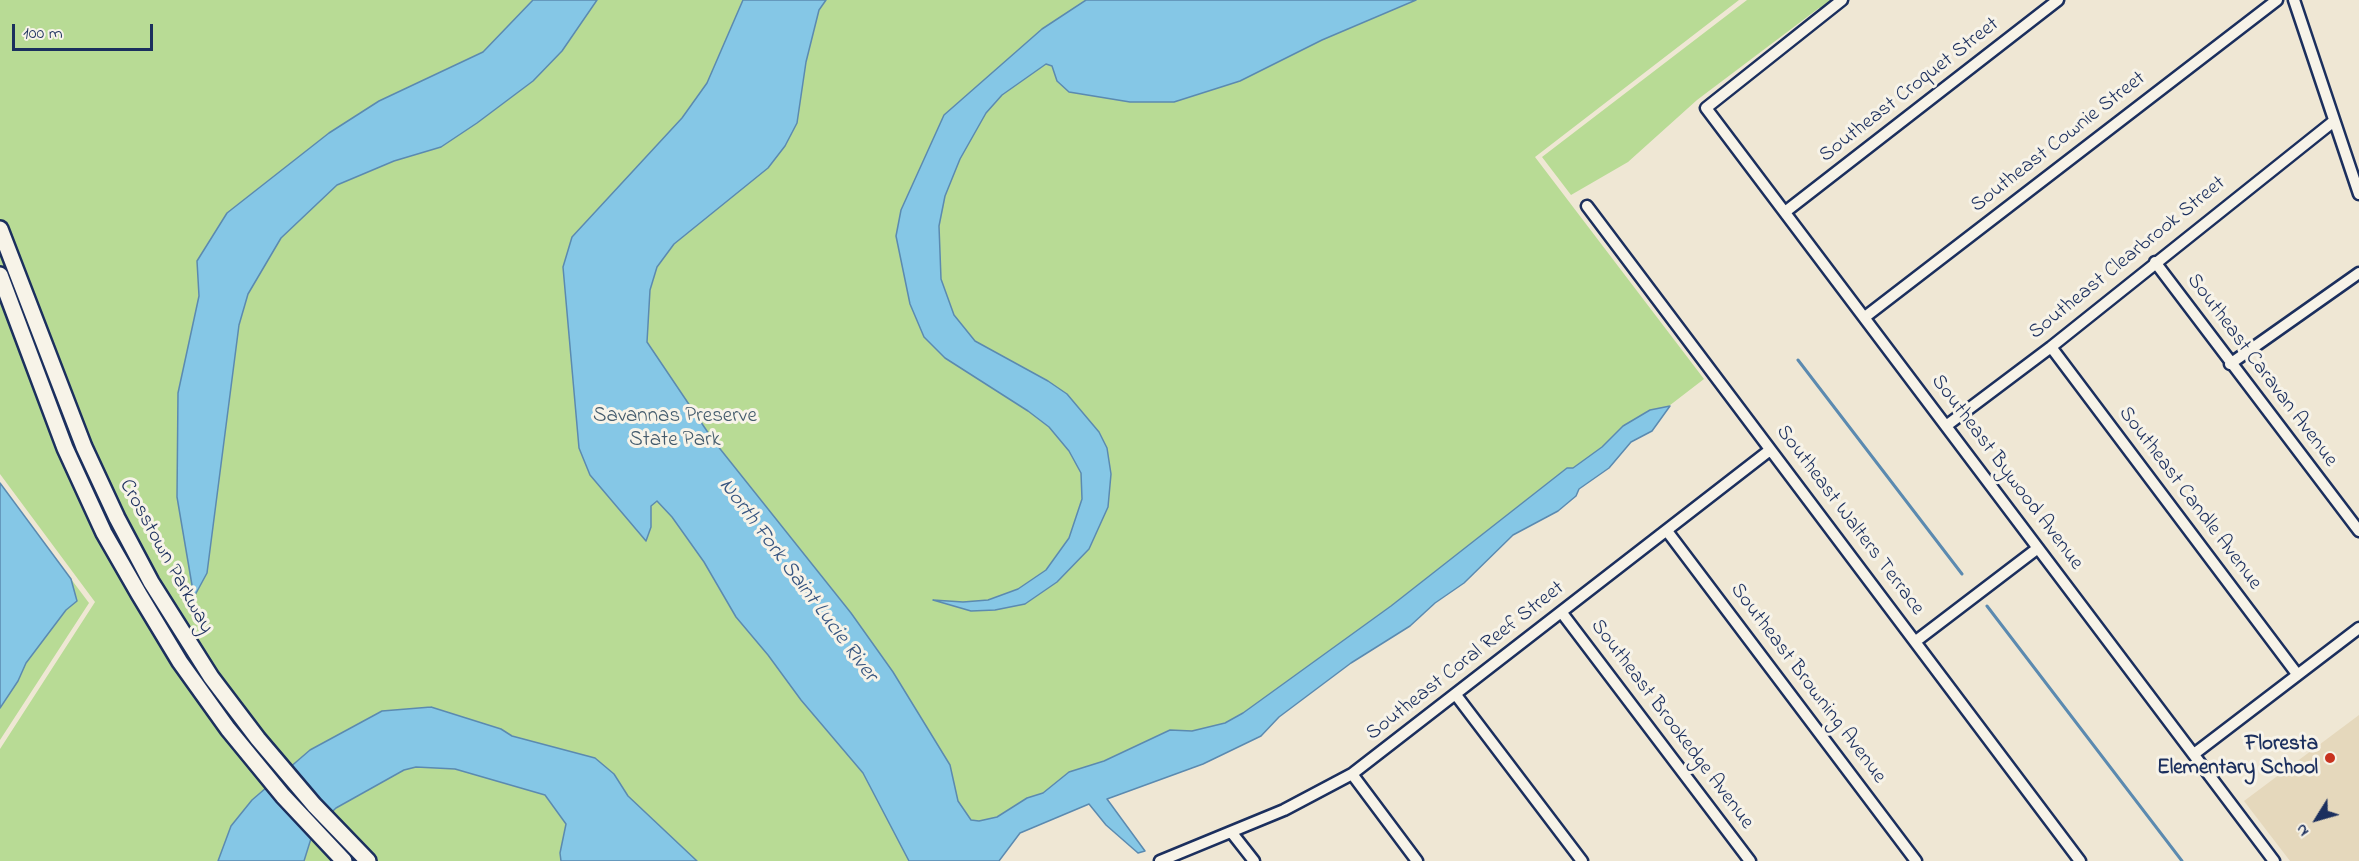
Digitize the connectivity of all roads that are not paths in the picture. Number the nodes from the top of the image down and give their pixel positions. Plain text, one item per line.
1 (1842, 0) edge
2 (2058, 0) edge
3 (2277, 0) edge
4 (2294, 0) edge
5 (2334, 121) junction
6 (2359, 194) edge
7 (1587, 206) dead end
8 (1785, 212) junction
9 (0, 229) edge
10 (2155, 262) junction
11 (2359, 273) edge
12 (0, 275) edge
13 (1865, 317) junction
14 (2051, 347) junction
15 (2230, 364) junction
16 (1946, 426) junction
17 (1770, 450) junction
18 (1667, 531) junction
19 (2359, 531) edge
20 (2038, 548) junction
21 (1562, 614) junction
22 (2359, 628) edge
23 (1916, 641) junction
24 (2297, 674) junction
25 (1456, 695) junction
26 (2194, 754) junction
27 (1352, 774) junction
28 (1232, 833) junction
29 (344, 861) edge
30 (368, 861) edge
31 (1160, 861) edge
32 (1254, 861) edge
33 (1417, 861) edge
34 (1582, 861) edge
35 (1750, 861) edge
36 (1916, 861) edge
37 (2080, 861) edge
38 (2274, 861) edge

1 - 8 street, Southeast Bywood Avenue
2 - 8 street, Southeast Croquet Street
3 - 13 street, Southeast Cownie Street
4 - 5 street
5 - 6 street
5 - 10 street, Southeast Clearbrook Street
7 - 17 street, Southeast Walters Terrace
8 - 13 street, Southeast Bywood Avenue
9 - 30 main road, Crosstown Parkway
10 - 14 street, Southeast Clearbrook Street
10 - 15 street, Southeast Caravan Avenue
11 - 15 street
12 - 29 main road, Crosstown Parkway
13 - 16 street, Southeast Bywood Avenue
14 - 16 street, Southeast Clearbrook Street
14 - 24 street, Southeast Candle Avenue
15 - 19 street, Southeast Caravan Avenue
16 - 20 street, Southeast Bywood Avenue
17 - 18 street, Southeast Coral Reef Street
17 - 23 street, Southeast Walters Terrace
18 - 21 street, Southeast Coral Reef Street
18 - 36 street, Southeast Browning Avenue
20 - 23 street
20 - 26 street, Southeast Bywood Avenue
21 - 25 street, Southeast Coral Reef Street
21 - 35 street, Southeast Brookedge Avenue
22 - 24 street
23 - 37 street, Southeast Walters Terrace
24 - 26 street
25 - 27 street, Southeast Coral Reef Street
25 - 34 street
26 - 38 street, Southeast Bywood Avenue
27 - 28 street, Southeast Coral Reef Street
27 - 33 street
28 - 31 street, Southeast Coral Reef Street
28 - 32 street

